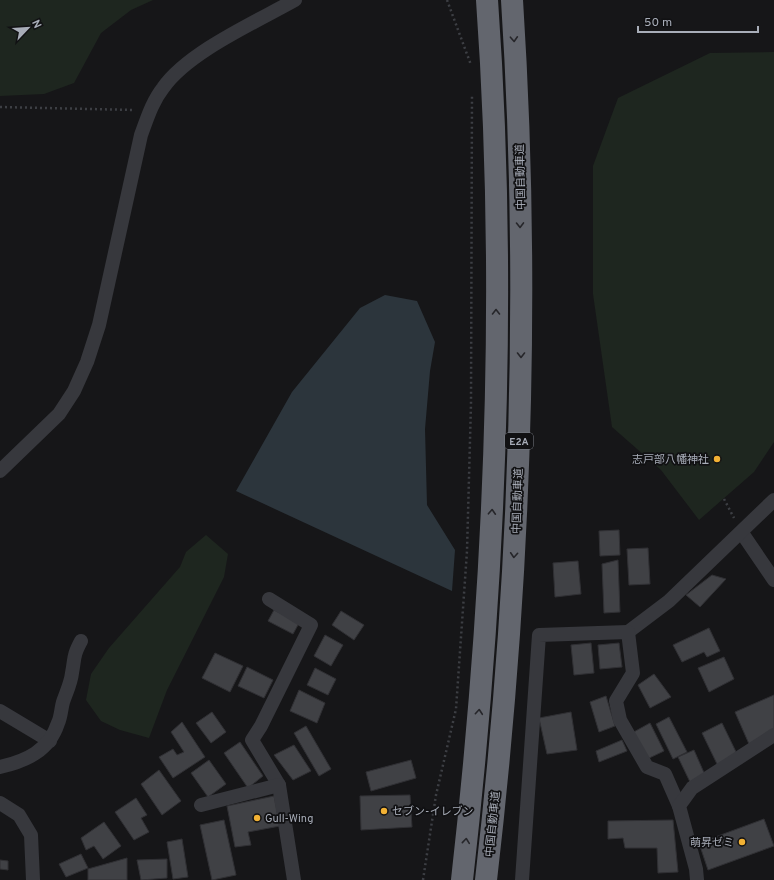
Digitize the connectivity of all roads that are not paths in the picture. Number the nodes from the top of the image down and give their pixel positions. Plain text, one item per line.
1 (295, 0) edge
2 (487, 0) edge
3 (512, 0) edge
4 (0, 471) edge
5 (774, 500) edge
6 (742, 533) junction
7 (774, 580) edge
8 (269, 599) dead end
9 (628, 632) junction
10 (81, 641) dead end
11 (0, 711) edge
12 (774, 734) edge
13 (50, 741) junction
14 (0, 767) edge
15 (279, 785) junction
16 (0, 803) edge
17 (202, 805) dead end
18 (679, 806) junction
19 (33, 880) edge
20 (294, 880) edge
21 (462, 880) edge
22 (486, 880) edge
23 (522, 880) edge
24 (696, 880) edge

1 - 4 street
21 -> 2 highway, E2A
3 -> 22 highway, 中国自動車道 / E2A
5 - 6 street
6 - 7 street
6 - 9 street
8 - 15 street
9 - 18 street
9 - 23 street
10 - 13 street
11 - 13 street
12 - 18 street
13 - 14 street
15 - 17 street
15 - 20 street
16 - 19 street
18 - 24 street

